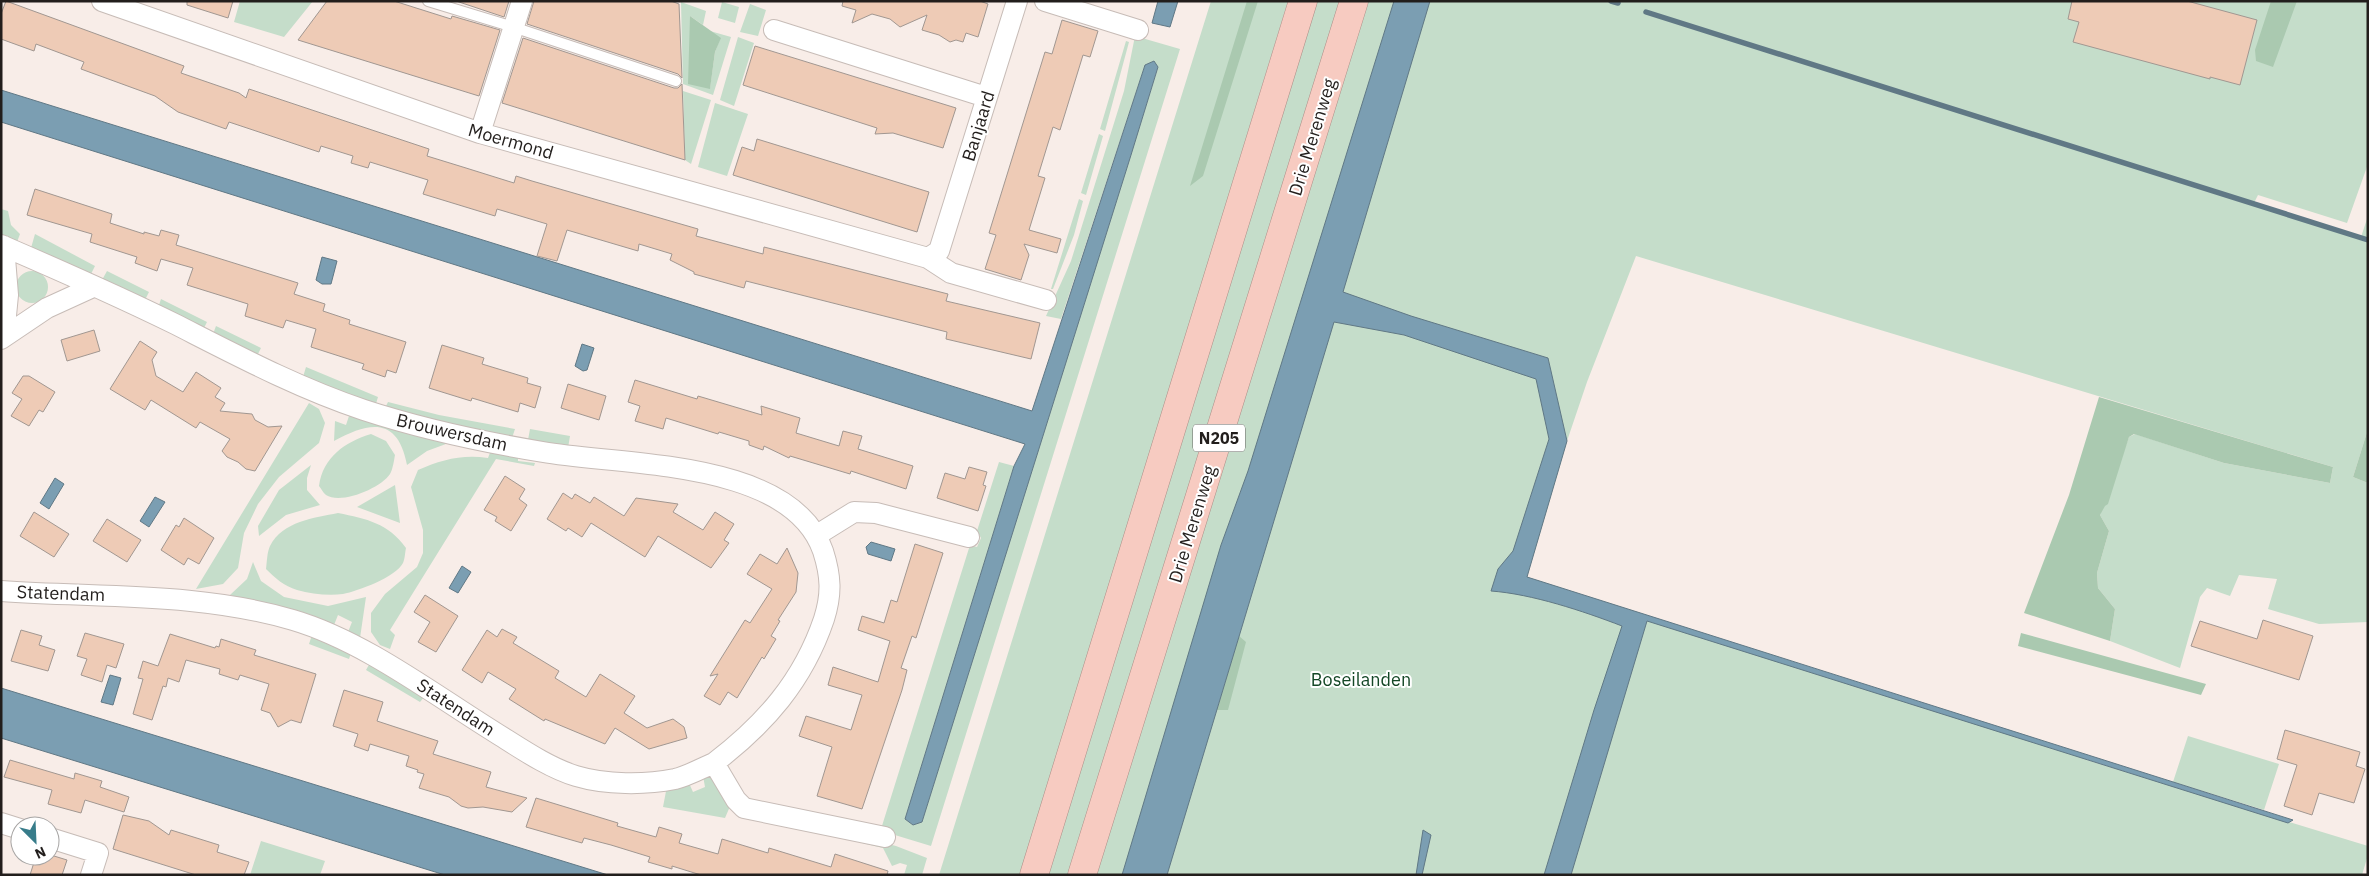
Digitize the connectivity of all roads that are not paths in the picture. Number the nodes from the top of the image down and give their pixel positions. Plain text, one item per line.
1 (102, 1) edge
2 (428, 1) edge
3 (522, 1) edge
4 (1017, 1) edge
5 (1046, 1) edge
6 (1304, 1) edge
7 (1354, 1) edge
8 (514, 27) junction
9 (774, 30) dead end
10 (1138, 30) dead end
11 (676, 81) dead end
12 (986, 97) junction
13 (480, 133) junction
14 (3, 245) edge
15 (934, 255) junction
16 (93, 286) junction
17 (1046, 300) dead end
18 (2, 337) edge
19 (818, 535) junction
20 (970, 537) dead end
21 (1, 591) edge
22 (714, 763) junction
23 (885, 837) dead end
24 (60, 841) edge
25 (91, 875) edge
26 (1034, 875) edge
27 (1082, 875) edge

1 - 13 street, Moermond
2 - 8 lane
3 - 8 street
4 - 12 street, Banjaard
5 - 10 street
6 - 26 highway, N205
7 - 27 highway, Drie Merenweg / N205
8 - 11 lane
8 - 13 street
9 - 12 street
12 - 15 street, Banjaard
13 - 15 street, Moermond
14 - 16 street, Brouwersdam
14 - 18 street, Brouwersdam
15 - 17 street, Moermond
16 - 18 street, Brouwersdam
16 - 19 street, Brouwersdam
19 - 20 street
19 - 22 street, Brouwersdam
21 - 22 street, Statendam
22 - 23 street
24 - 25 street

